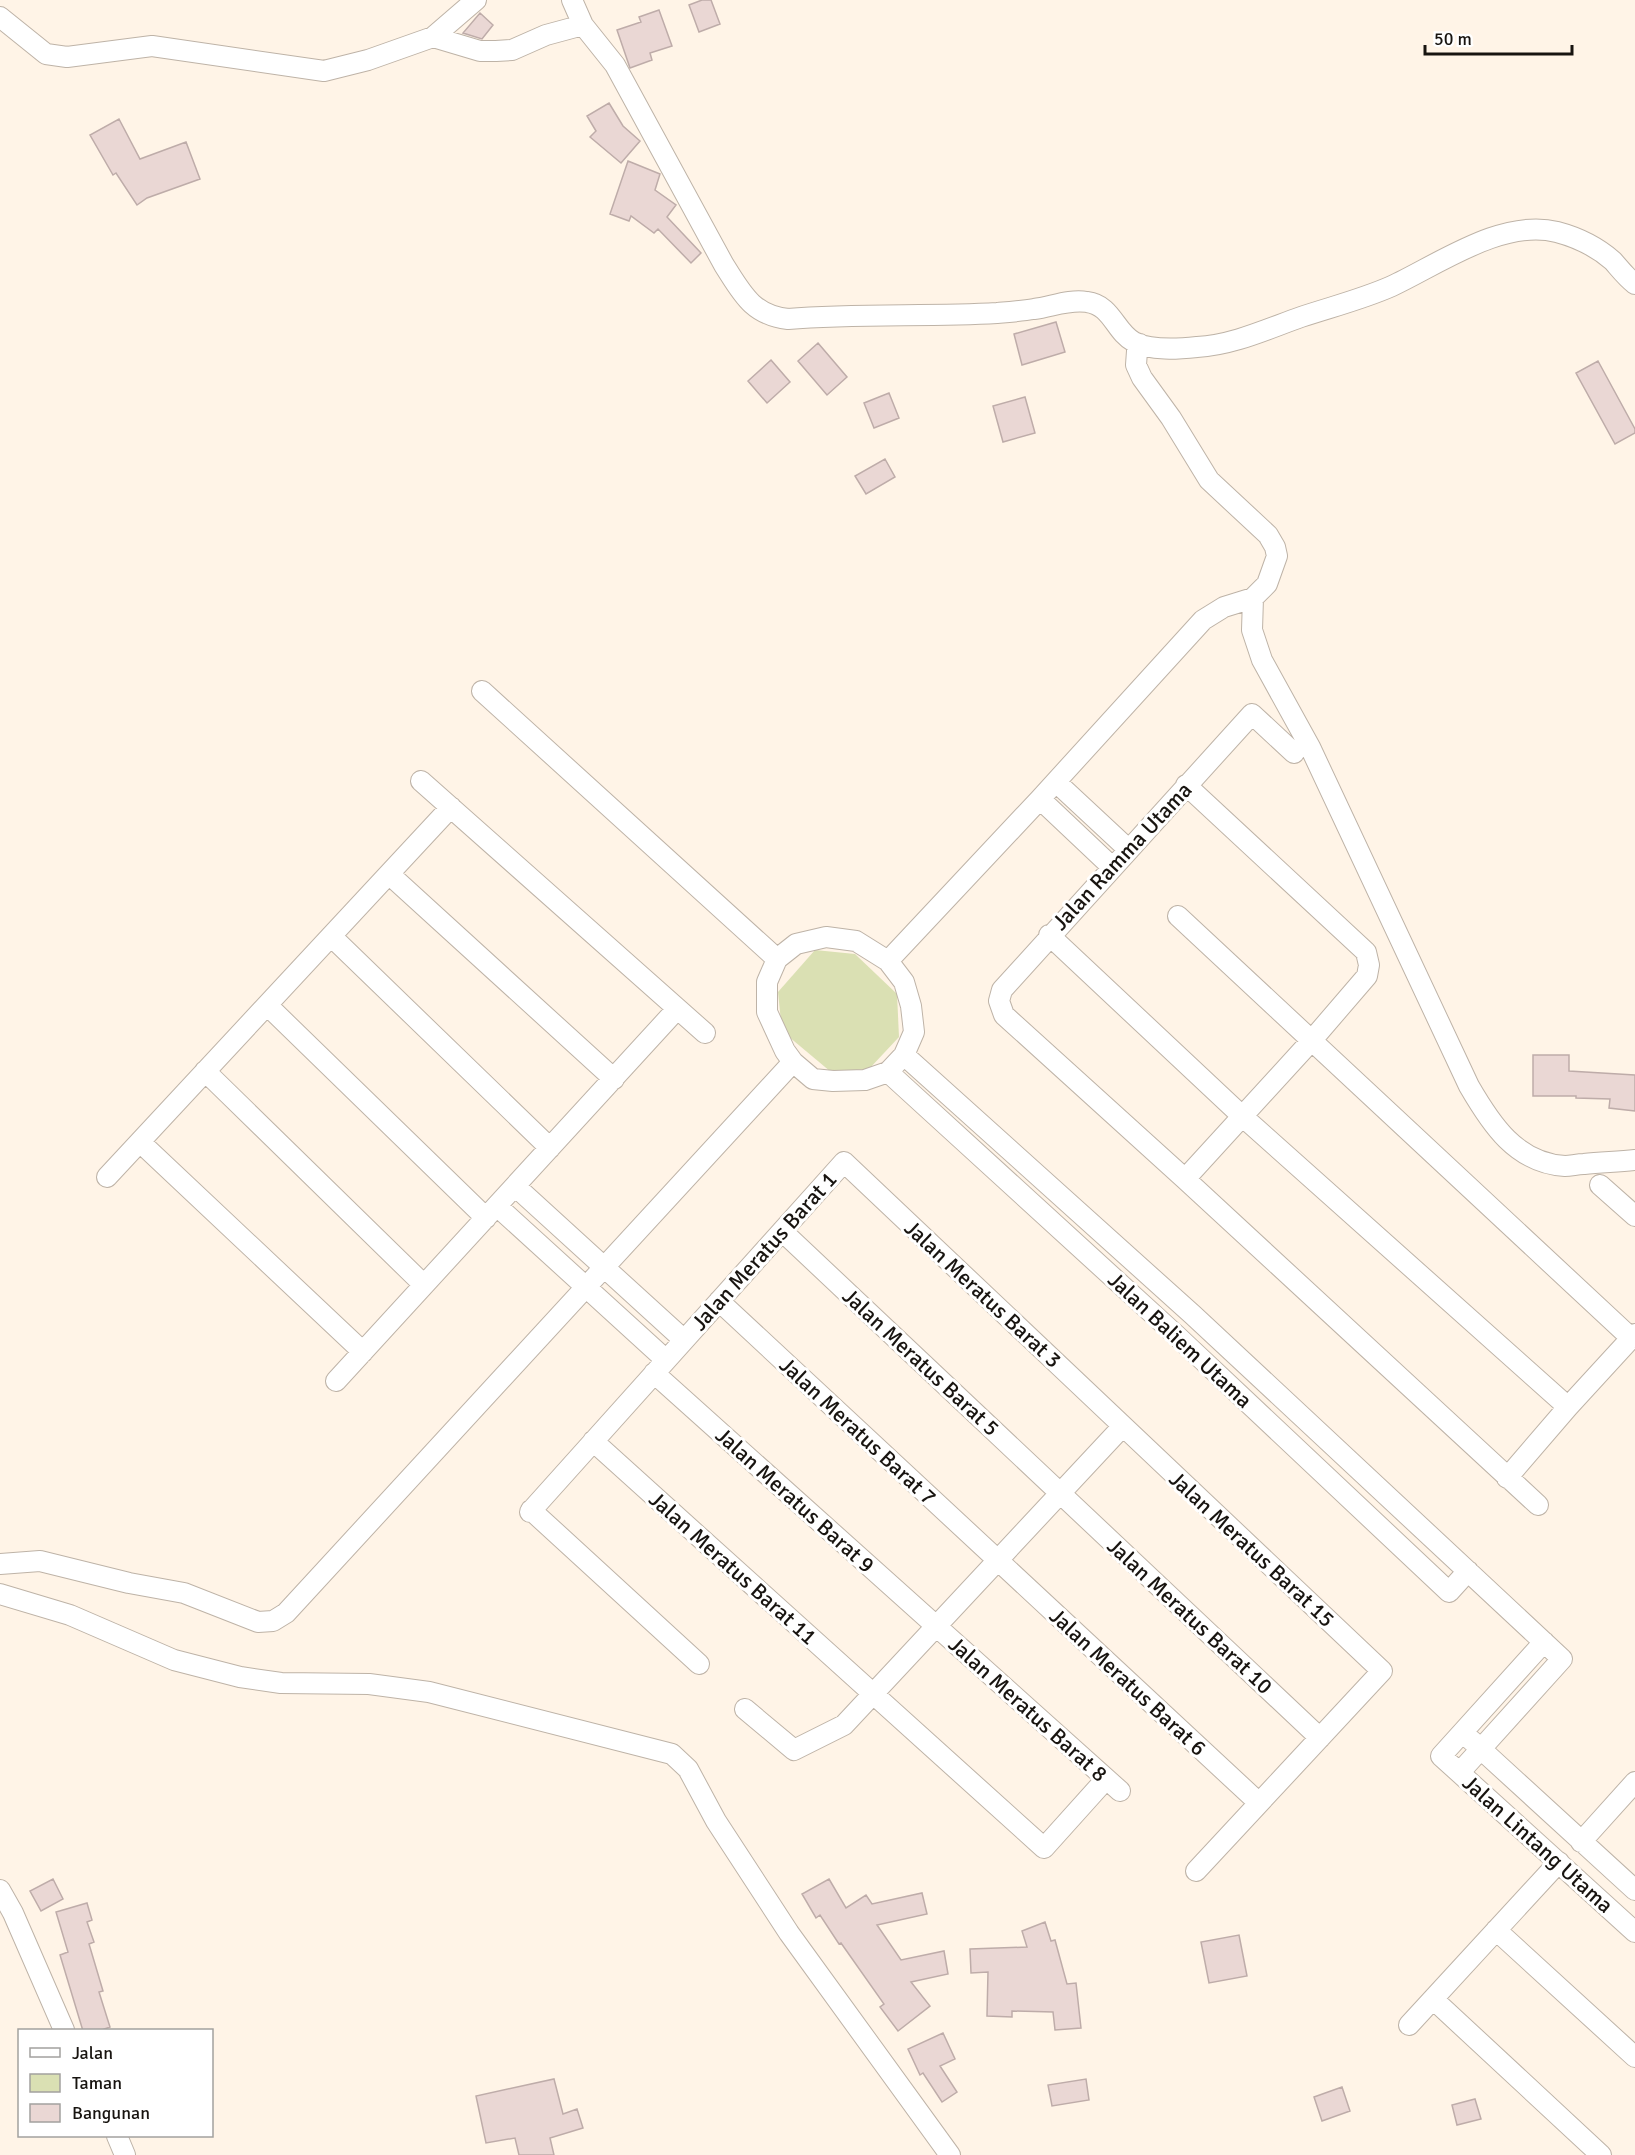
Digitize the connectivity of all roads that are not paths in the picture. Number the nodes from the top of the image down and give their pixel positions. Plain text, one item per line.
1 (476, 0) edge
2 (578, 1) edge
3 (0, 18) edge
4 (583, 25) junction
5 (433, 37) junction
6 (1635, 284) edge
7 (1140, 344) junction
8 (1253, 598) junction
9 (482, 691) dead end
10 (1294, 753) dead end
11 (421, 781) dead end
12 (1056, 782) junction
13 (1186, 785) junction
14 (1040, 799) junction
15 (451, 807) junction
16 (1128, 849) junction
17 (1112, 867) junction
18 (389, 874) junction
19 (1178, 916) dead end
20 (1049, 935) junction
21 (331, 936) junction
22 (777, 959) junction
23 (888, 961) junction
24 (267, 1005) junction
25 (677, 1009) junction
26 (705, 1033) dead end
27 (1312, 1040) junction
28 (904, 1055) junction
29 (793, 1062) junction
30 (206, 1071) junction
31 (888, 1072) junction
32 (614, 1079) junction
33 (1242, 1116) junction
34 (140, 1142) junction
35 (550, 1148) junction
36 (1635, 1160) edge
37 (844, 1162) joint
38 (107, 1177) dead end
39 (1185, 1179) junction
40 (1600, 1185) dead end
41 (514, 1186) junction
42 (491, 1212) junction
43 (1635, 1216) edge
44 (782, 1231) junction
45 (604, 1268) junction
46 (424, 1285) junction
47 (586, 1288) junction
48 (719, 1301) junction
49 (1633, 1336) edge
50 (684, 1340) junction
51 (363, 1352) junction
52 (660, 1367) junction
53 (336, 1381) dead end
54 (1568, 1407) junction
55 (1123, 1426) junction
56 (593, 1441) junction
57 (1507, 1478) junction
58 (1060, 1493) junction
59 (1538, 1505) dead end
60 (998, 1560) junction
61 (0, 1564) edge
62 (1468, 1571) junction
63 (0, 1594) edge
64 (936, 1626) junction
65 (1544, 1642) junction
66 (699, 1664) dead end
67 (873, 1694) junction
68 (745, 1709) dead end
69 (1462, 1733) junction
70 (1320, 1738) junction
71 (1481, 1749) junction
72 (1460, 1772) junction
73 (1635, 1782) edge
74 (1259, 1803) junction
75 (1581, 1842) junction
76 (1044, 1848) joint
77 (1559, 1862) junction
78 (1196, 1871) dead end
79 (0, 1890) edge
80 (1635, 1890) edge
81 (1496, 1930) junction
82 (1635, 1932) edge
83 (1433, 1999) junction
84 (1409, 2025) dead end
85 (63, 2029) edge
86 (1635, 2057) edge
87 (117, 2137) edge
88 (125, 2155) edge
89 (950, 2155) edge
90 (1601, 2155) edge

1 - 5 street
2 - 4 street
3 - 5 street
4 - 5 street
4 - 7 street
6 - 7 street
7 - 8 street
8 - 12 street
8 - 36 street
9 - 22 street
10 - 13 street, Jalan Ramma Utama
11 - 15 street
12 - 14 street
12 - 16 street
13 - 16 street, Jalan Ramma Utama
13 - 27 street
14 - 17 street
14 - 23 street
15 - 18 street
15 - 25 street
16 - 17 street, Jalan Ramma Utama
17 - 20 street, Jalan Ramma Utama
18 - 21 street
18 - 32 street
19 - 27 street
20 - 33 street
20 - 39 street, Jalan Ramma Utama
21 - 24 street
21 - 35 street
22 - 23 street
22 - 29 street
23 - 28 street
24 - 30 street
24 - 42 street, Jalan Meratus Barat 9
25 - 26 street
25 - 32 street
27 - 33 street
27 - 49 street
28 - 31 street
28 - 62 street, Jalan Baliem Utama
29 - 31 street
29 - 45 street
30 - 34 street
30 - 46 street
31 - 62 street, Jalan Baliem Utama
32 - 35 street
33 - 39 street
33 - 54 street
34 - 38 street
34 - 51 street
35 - 41 street
37 - 44 street, Jalan Meratus Barat 1
37 - 55 street, Jalan Meratus Barat 3
39 - 57 street
40 - 43 street
41 - 42 street
41 - 45 street
42 - 46 street
42 - 47 street, Jalan Meratus Barat 9
44 - 48 street, Jalan Meratus Barat 1
44 - 58 street, Jalan Meratus Barat 5
45 - 47 street
45 - 50 street
46 - 51 street
47 - 52 street, Jalan Meratus Barat 9
47 - 61 street
48 - 50 street, Jalan Meratus Barat 1
48 - 60 street, Jalan Meratus Barat 7
49 - 54 street
50 - 52 street, Jalan Meratus Barat 1
51 - 53 street
52 - 56 street, Jalan Meratus Barat 1
52 - 64 street, Jalan Meratus Barat 9
54 - 57 street
55 - 58 street
55 - 70 street, Jalan Meratus Barat 15
56 - 66 street, Jalan Meratus Barat 1
56 - 67 street, Jalan Meratus Barat 11
57 - 59 street
58 - 60 street
58 - 70 street, Jalan Meratus Barat 10
60 - 64 street
60 - 74 street, Jalan Meratus Barat 6
62 - 65 street, Jalan Baliem Utama
63 - 89 street
64 - 67 street
64 - 76 street, Jalan Meratus Barat 8
65 - 69 street
65 - 71 street, Jalan Baliem Utama
67 - 68 street
67 - 76 street, Jalan Meratus Barat 11
69 - 71 street, Jalan Lintang Utama
69 - 72 street, Jalan Lintang Utama
70 - 74 street
71 - 72 street
71 - 75 street, Jalan Lintang Utama
72 - 77 street, Jalan Lintang Utama
73 - 75 street
74 - 78 street
75 - 80 street, Jalan Lintang Utama
77 - 81 street
77 - 82 street, Jalan Lintang Utama
79 - 85 street
81 - 83 street
81 - 86 street
83 - 84 street
83 - 90 street
87 - 88 street

